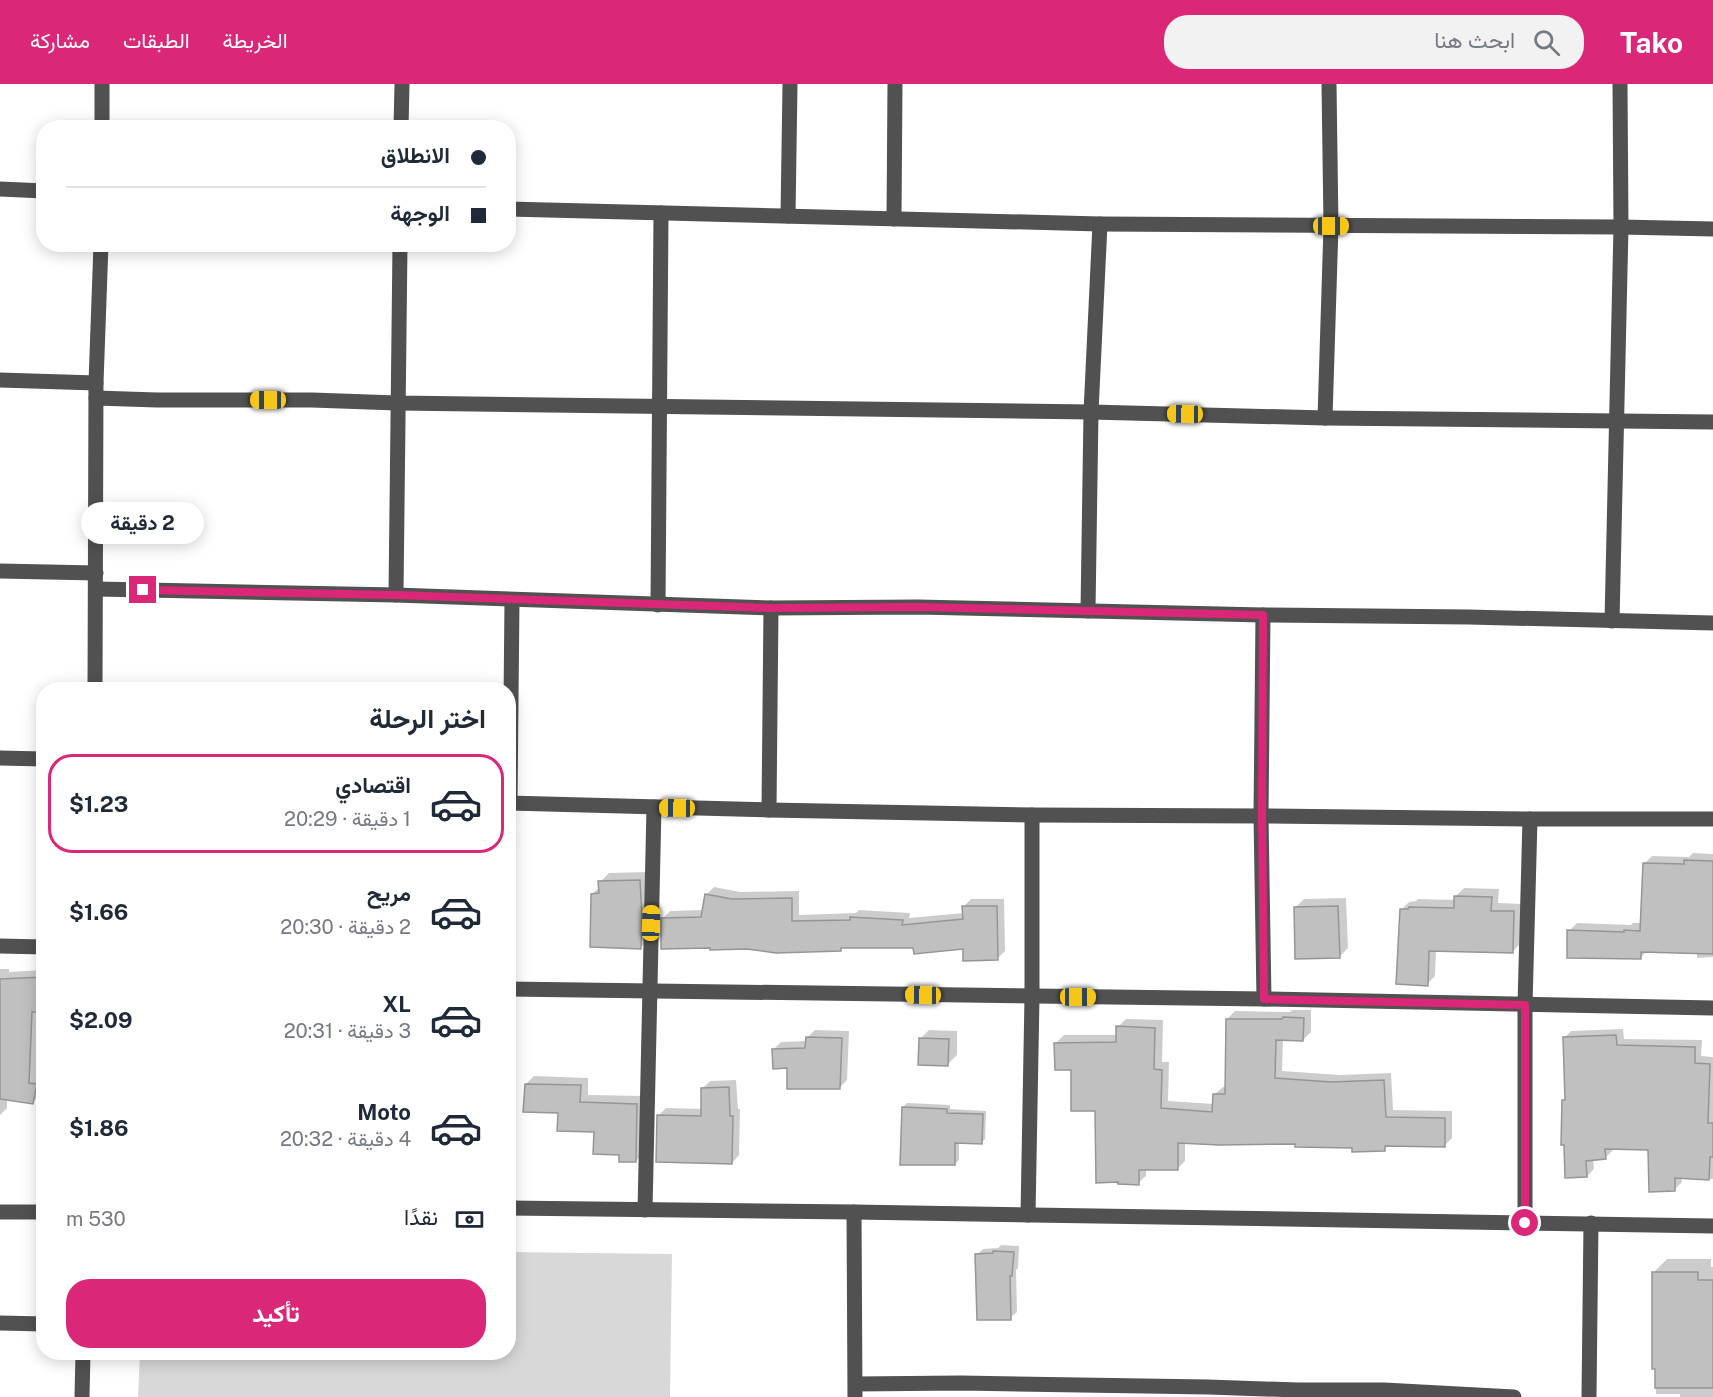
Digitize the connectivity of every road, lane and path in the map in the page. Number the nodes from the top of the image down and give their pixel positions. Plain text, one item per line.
1 (102, 84) edge
2 (402, 84) edge
3 (790, 84) edge
4 (895, 84) edge
5 (1329, 84) edge
6 (1620, 84) edge
7 (102, 120) edge
8 (401, 120) edge
9 (0, 189) edge
10 (36, 191) edge
11 (516, 209) edge
12 (661, 213) junction
13 (788, 216) junction
14 (894, 219) junction
15 (1100, 224) junction
16 (1331, 226) junction
17 (1621, 227) junction
18 (1713, 229) edge
19 (101, 252) edge
20 (400, 252) edge
21 (0, 380) edge
22 (96, 390) junction
23 (397, 403) junction
24 (659, 406) junction
25 (1091, 412) junction
26 (1325, 418) junction
27 (1616, 420) junction
28 (1713, 422) edge
29 (0, 571) edge
30 (96, 581) junction
31 (396, 595) junction
32 (512, 600) junction
33 (658, 605) junction
34 (771, 608) junction
35 (1088, 611) junction
36 (1263, 615) junction
37 (1612, 621) junction
38 (1713, 623) edge
39 (95, 682) edge
40 (511, 682) edge
41 (0, 758) edge
42 (36, 759) edge
43 (516, 803) edge
44 (654, 807) junction
45 (769, 810) junction
46 (1032, 815) junction
47 (1262, 816) junction
48 (1530, 819) junction
49 (1713, 819) edge
50 (0, 946) edge
51 (36, 947) edge
52 (516, 989) edge
53 (649, 992) junction
54 (1032, 997) junction
55 (1264, 999) junction
56 (1525, 1005) junction
57 (1713, 1008) edge
58 (516, 1208) edge
59 (645, 1210) junction
60 (0, 1212) edge
61 (36, 1212) edge
62 (854, 1212) junction
63 (1028, 1215) junction
64 (1525, 1223) junction
65 (1590, 1223) junction
66 (1713, 1226) edge
67 (0, 1323) edge
68 (36, 1324) edge
69 (83, 1360) edge
70 (856, 1391) edge
71 (1298, 1394) edge
72 (82, 1397) edge
73 (1514, 1397) edge
74 (1589, 1397) edge

1 - 7 street
2 - 8 street
3 - 13 street
4 - 14 street
5 - 16 street
6 - 17 street
9 - 10 street
11 - 12 street
12 - 13 street
12 - 24 street
13 - 14 street
14 - 15 street
15 - 16 street
15 - 25 street
16 - 17 street
16 - 26 street
17 - 18 street
17 - 27 street
19 - 22 street
20 - 23 street
21 - 22 street
22 - 23 street
22 - 30 street
23 - 24 street
23 - 31 street
24 - 25 street
24 - 33 street
25 - 26 street
25 - 35 street
26 - 27 street
27 - 28 street
27 - 37 street
29 - 30 street
30 - 31 street
30 - 39 street
31 - 32 street
32 - 33 street
32 - 40 street
33 - 34 street
34 - 35 street
34 - 45 street
35 - 36 street
36 - 37 street
36 - 47 street
37 - 38 street
41 - 42 street
43 - 44 street
44 - 45 street
44 - 53 street
45 - 46 street
46 - 47 street
46 - 54 street
47 - 48 street
47 - 55 street
48 - 49 street
48 - 56 street
50 - 51 street
52 - 53 street
53 - 54 street
53 - 59 street
54 - 55 street
54 - 63 street
55 - 56 street
56 - 57 street
56 - 64 street
58 - 59 street
59 - 62 street
60 - 61 street
62 - 63 street
62 - 70 street
63 - 64 street
64 - 65 street
65 - 66 street
65 - 74 street
67 - 68 street
69 - 72 street
70 - 71 street
71 - 73 street

